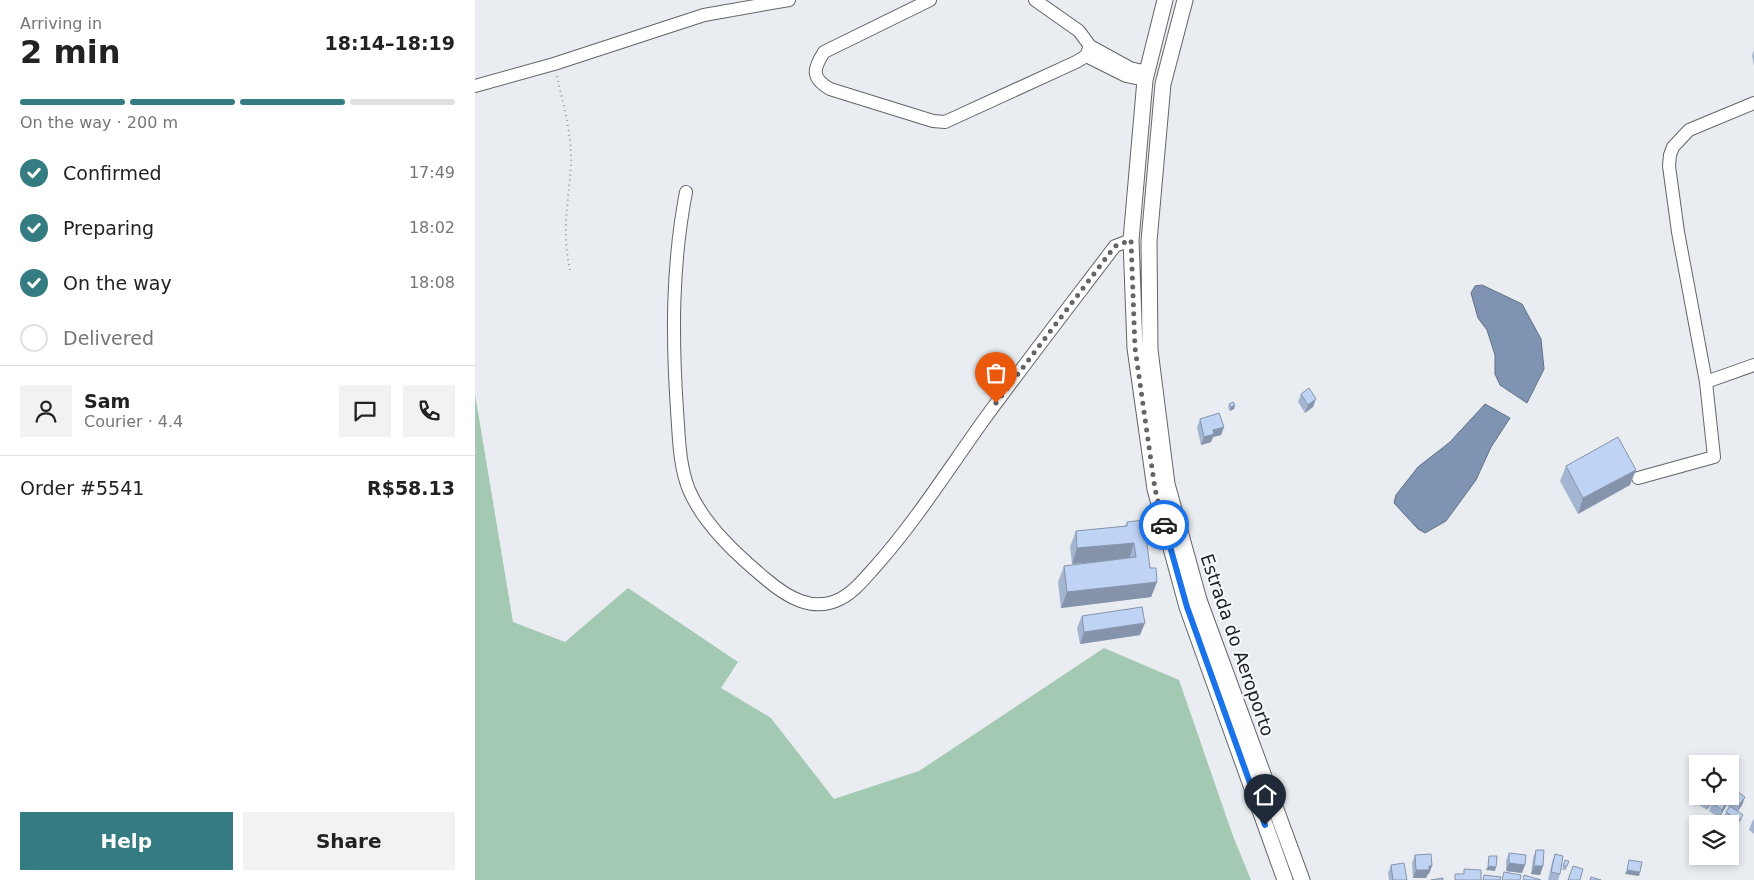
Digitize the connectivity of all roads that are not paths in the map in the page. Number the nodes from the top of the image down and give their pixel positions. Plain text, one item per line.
1 (789, 0) edge
2 (930, 0) edge
3 (1035, 0) edge
4 (1166, 0) edge
5 (1184, 3) edge
6 (1088, 51) junction
7 (1146, 76) junction
8 (475, 86) edge
9 (1754, 104) edge
10 (686, 192) dead end
11 (1131, 240) junction
12 (1754, 365) edge
13 (1706, 382) junction
14 (1639, 478) dead end
15 (1285, 880) edge
16 (1302, 880) edge

1 - 8 street
2 - 6 street
3 - 6 street
4 - 5 street
4 - 7 main road, Estrada do Aeroporto
5 - 16 main road, Estrada do Aeroporto
6 - 7 street
7 - 11 main road, Estrada do Aeroporto
9 - 13 street
10 - 11 street
11 - 15 main road, Estrada do Aeroporto
12 - 13 street
13 - 14 street

